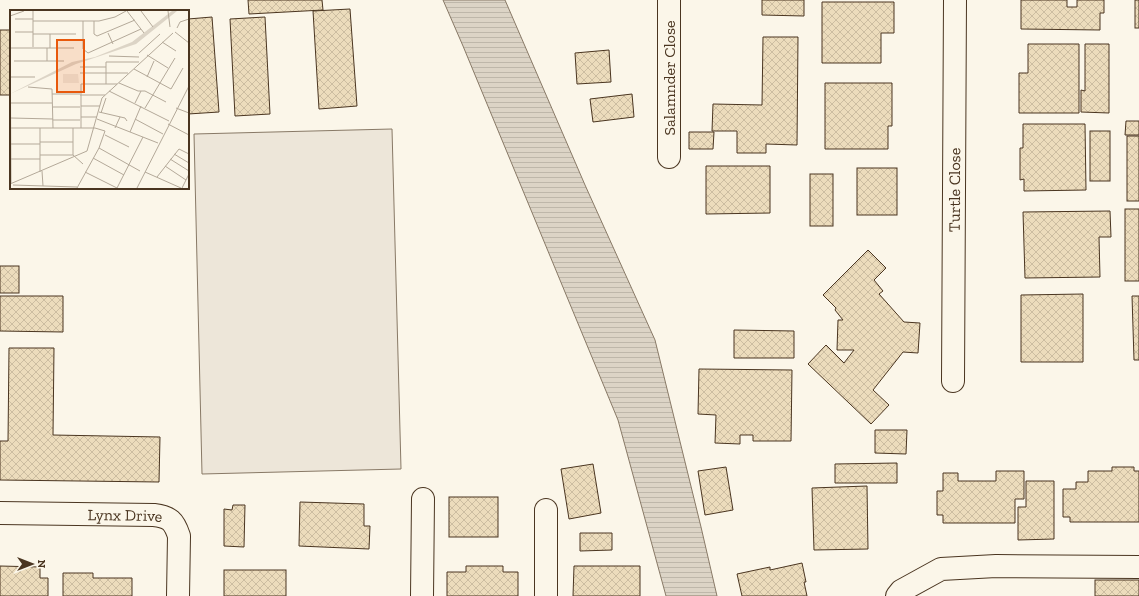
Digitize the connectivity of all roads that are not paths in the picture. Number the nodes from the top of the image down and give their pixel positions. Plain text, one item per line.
1 (669, 0) edge
2 (955, 0) edge
3 (669, 157) dead end
4 (953, 381) dead end
5 (424, 499) dead end
6 (546, 510) dead end
7 (0, 513) edge
8 (1139, 567) edge
9 (178, 596) edge
10 (422, 596) edge
11 (546, 596) edge
12 (897, 596) edge

1 - 3 street, Salamnder Close
2 - 4 street, Turtle Close
5 - 10 street
6 - 11 street
7 - 9 street, Lynx Drive
8 - 12 street

